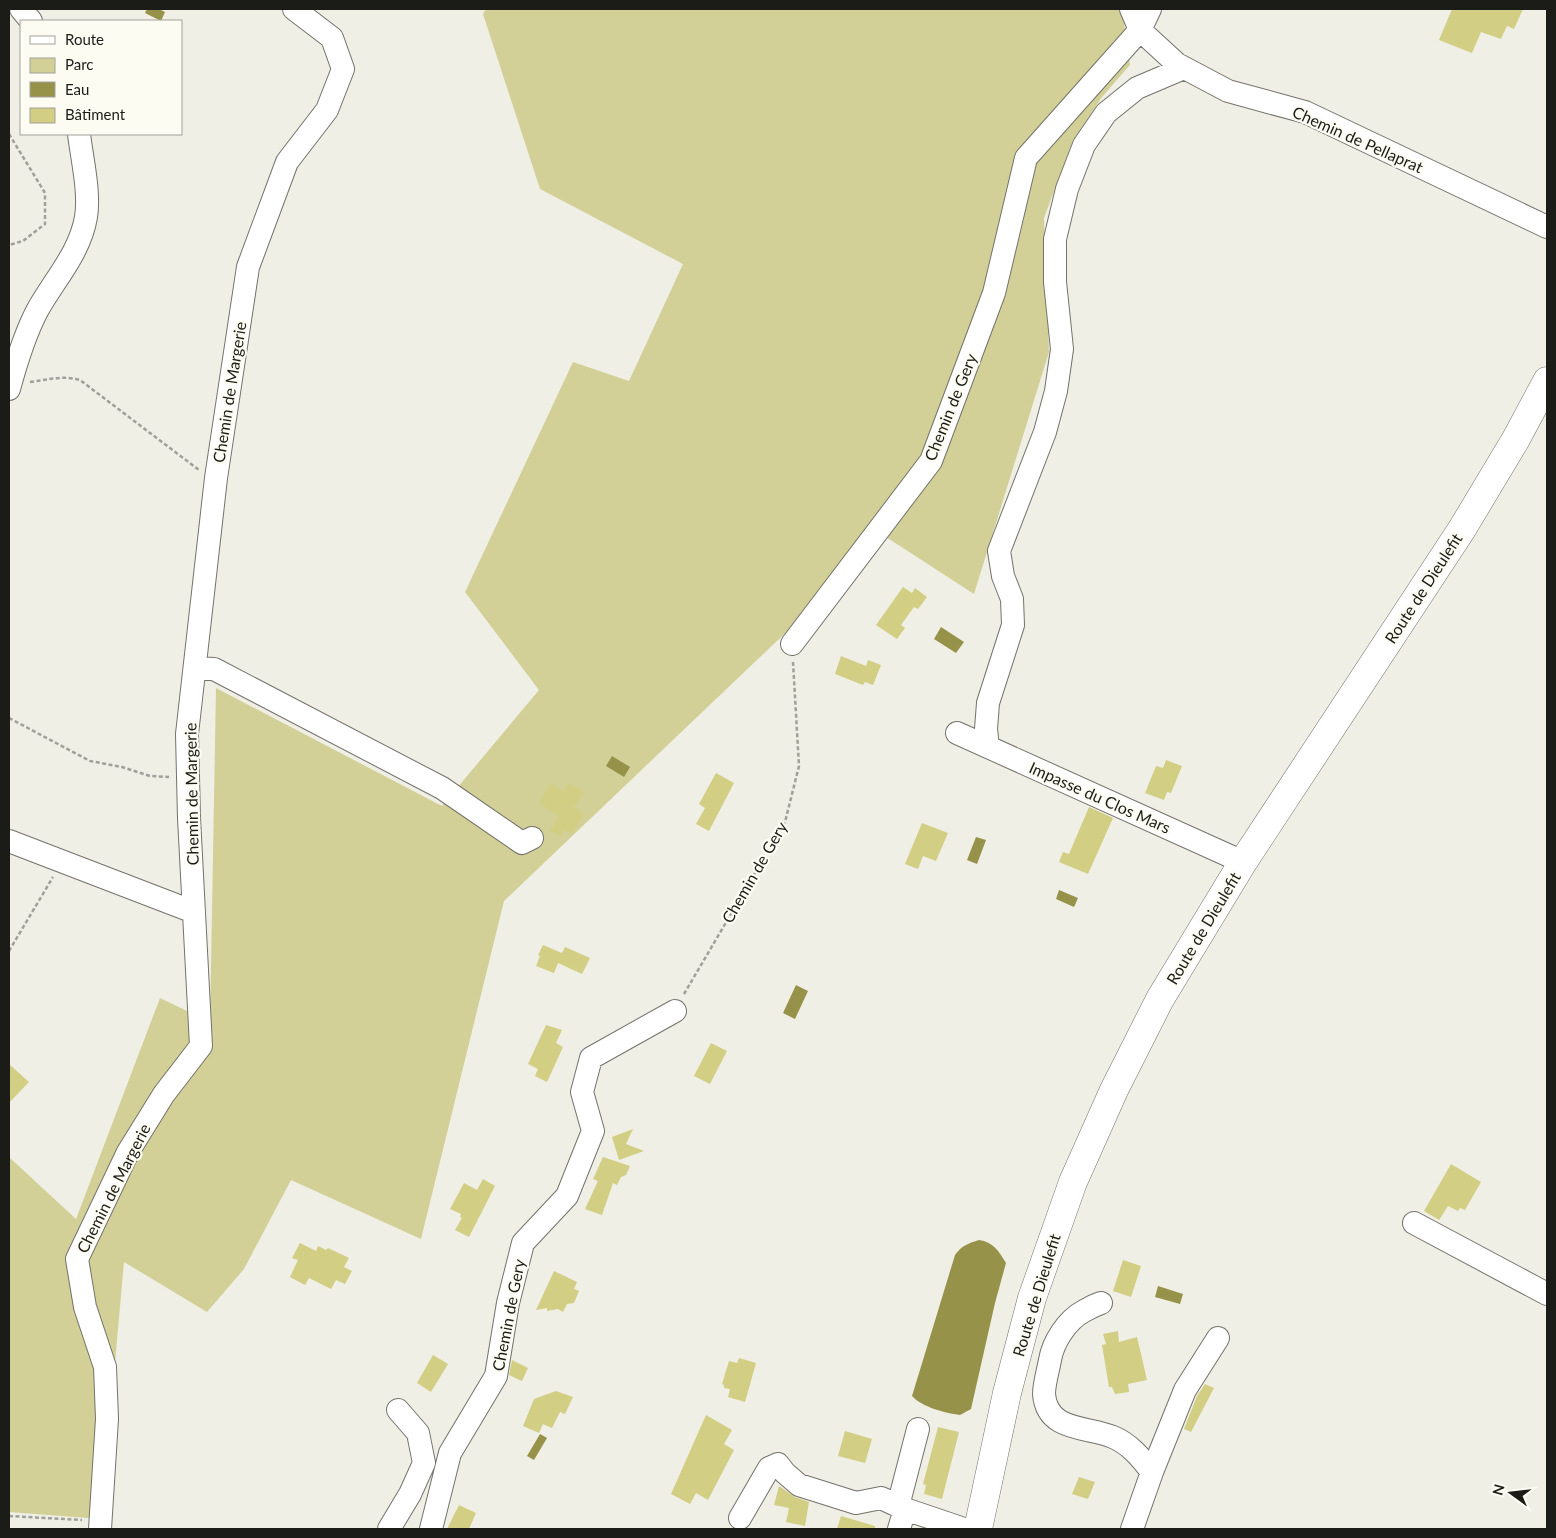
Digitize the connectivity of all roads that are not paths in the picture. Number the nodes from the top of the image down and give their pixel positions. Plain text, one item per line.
1 (21, 9) edge
2 (294, 9) edge
3 (1131, 9) edge
4 (1150, 9) edge
5 (30, 20) edge
6 (1140, 30) junction
7 (1184, 68) junction
8 (79, 135) edge
9 (1547, 227) edge
10 (1547, 381) edge
11 (9, 387) edge
12 (792, 644) road end
13 (196, 668) junction
14 (957, 733) dead end
15 (988, 747) junction
16 (532, 838) dead end
17 (9, 841) edge
18 (1243, 862) junction
19 (194, 912) junction
20 (675, 1011) road end
21 (1414, 1223) dead end
22 (1547, 1294) edge
23 (1101, 1303) dead end
24 (1218, 1338) dead end
25 (398, 1410) dead end
26 (918, 1429) dead end
27 (1152, 1472) junction
28 (901, 1515) edge
29 (740, 1518) dead end
30 (100, 1525) edge
31 (389, 1529) edge
32 (430, 1529) edge
33 (964, 1529) edge
34 (978, 1529) edge
35 (1132, 1529) edge

1 - 5 street
2 - 13 street, Chemin de Margerie
3 - 6 street, Chemin de Pellaprat
4 - 6 street, Chemin de Gery
6 - 7 street, Chemin de Pellaprat
6 - 12 street, Chemin de Gery
7 - 9 street, Chemin de Pellaprat
7 - 15 street
8 - 11 street
10 - 18 main road, Route de Dieulefit
13 - 16 street
13 - 19 street, Chemin de Margerie
14 - 15 street, Impasse du Clos Mars
15 - 18 street, Impasse du Clos Mars
17 - 19 street
18 - 34 main road, Route de Dieulefit
19 - 30 street, Chemin de Margerie
20 - 32 street, Chemin de Gery
21 - 22 street
23 - 27 street
24 - 27 street
25 - 31 street
26 - 28 street
27 - 35 street
28 - 29 street
28 - 33 street

